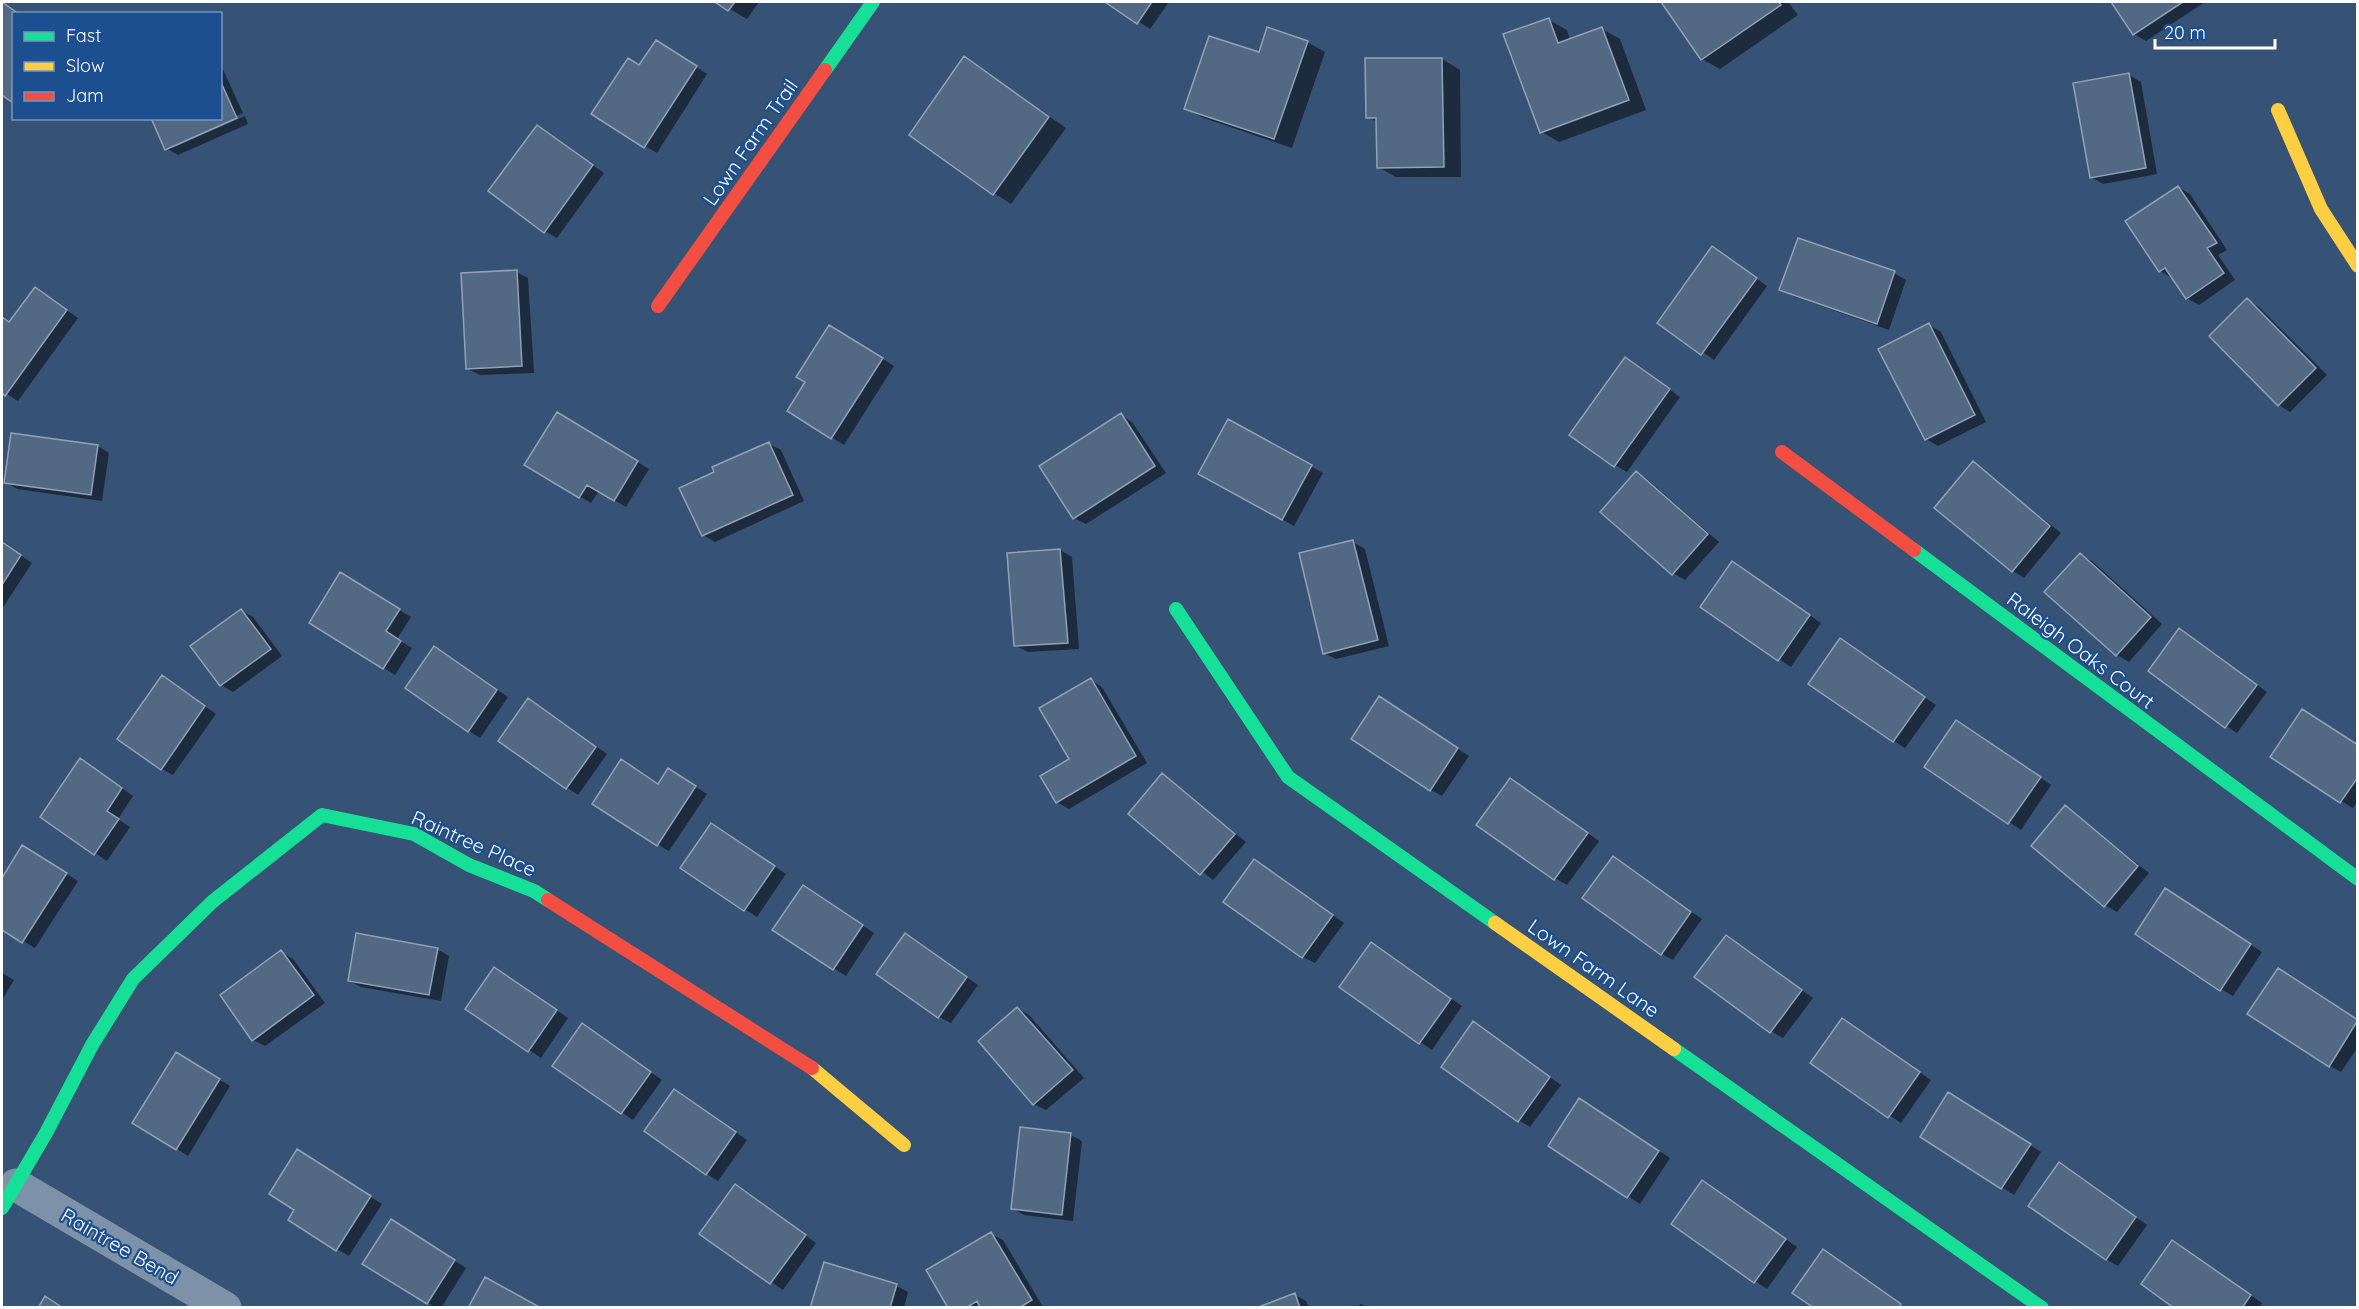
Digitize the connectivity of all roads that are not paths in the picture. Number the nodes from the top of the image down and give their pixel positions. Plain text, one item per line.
1 (873, 2) edge
2 (2278, 110) dead end
3 (2358, 266) edge
4 (658, 306) dead end
5 (1782, 452) dead end
6 (1176, 609) dead end
7 (2358, 879) edge
8 (904, 1145) dead end
9 (9, 1196) edge
10 (225, 1308) edge
11 (2042, 1308) edge

1 - 4 street, Lown Farm Trail
2 - 3 street
5 - 7 street, Raleigh Oaks Court
6 - 11 street, Lown Farm Lane
8 - 9 street, Raintree Place
9 - 10 street, Raintree Bend

